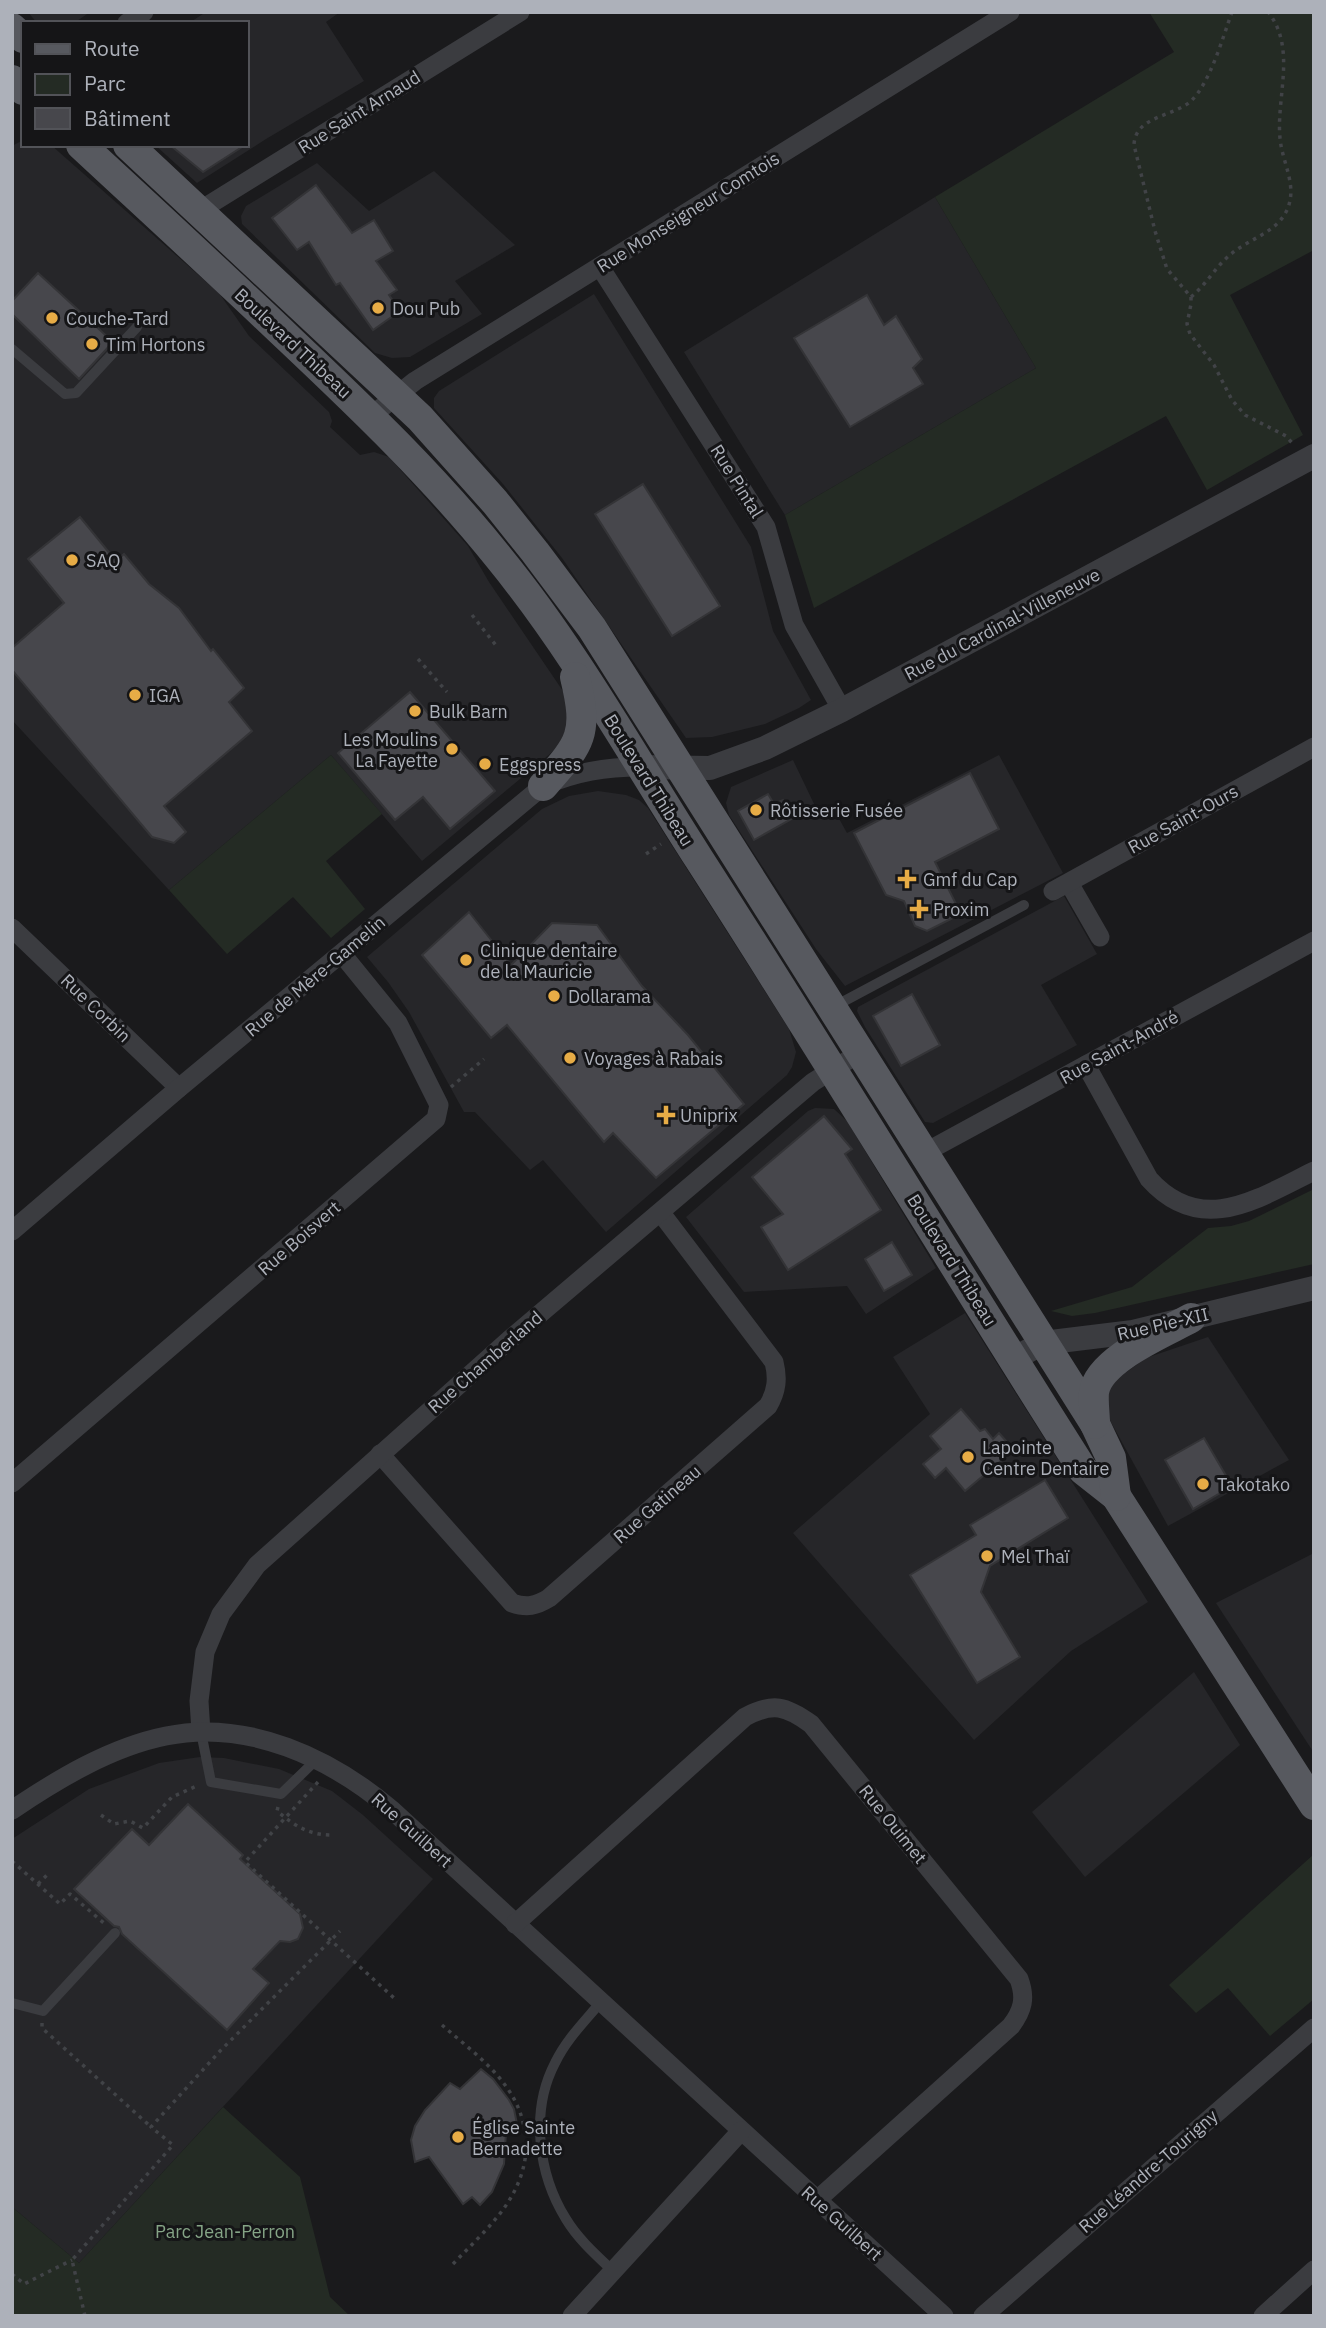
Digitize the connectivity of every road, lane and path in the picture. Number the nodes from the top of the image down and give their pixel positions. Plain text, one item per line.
1 (520, 12) edge
2 (1010, 12) edge
3 (1232, 12) edge
4 (1268, 12) edge
5 (83, 147) edge
6 (130, 147) edge
7 (198, 211) junction
8 (600, 267) junction
9 (1191, 297) junction
10 (137, 327) dead end
11 (12, 349) edge
12 (395, 395) junction
13 (370, 417) junction
14 (1308, 459) edge
15 (472, 615) dead end
16 (498, 648) dead end
17 (570, 656) junction
18 (418, 659) dead end
19 (447, 692) dead end
20 (842, 710) junction
21 (1314, 747) edge
22 (641, 767) junction
23 (681, 768) junction
24 (543, 786) junction
25 (1024, 905) dead end
26 (12, 928) edge
27 (1100, 937) dead end
28 (1314, 941) edge
29 (342, 954) junction
30 (819, 1016) junction
31 (861, 1052) junction
32 (484, 1059) dead end
33 (1086, 1065) junction
34 (833, 1069) junction
35 (179, 1088) junction
36 (436, 1099) junction
37 (924, 1153) junction
38 (1314, 1171) edge
39 (660, 1213) junction
40 (12, 1231) edge
41 (1314, 1288) edge
42 (1191, 1318) junction
43 (1043, 1343) junction
44 (1013, 1359) junction
45 (1095, 1424) junction
46 (380, 1454) junction
47 (12, 1483) edge
48 (1115, 1496) junction
49 (201, 1732) junction
50 (325, 1763) junction
51 (211, 1782) junction
52 (281, 1794) junction
53 (1314, 1805) edge
54 (12, 1810) edge
55 (101, 1815) dead end
56 (286, 1818) junction
57 (331, 1835) dead end
58 (12, 1861) edge
59 (48, 1874) dead end
60 (38, 1884) junction
61 (515, 1924) junction
62 (340, 1931) dead end
63 (115, 1933) joint
64 (330, 1941) junction
65 (394, 1998) dead end
66 (12, 2003) edge
67 (600, 2003) junction
68 (43, 2011) junction
69 (442, 2025) dead end
70 (1314, 2028) edge
71 (151, 2126) junction
72 (741, 2131) junction
73 (525, 2136) dead end
74 (526, 2147) dead end
75 (817, 2200) junction
76 (72, 2260) junction
77 (453, 2264) dead end
78 (1314, 2270) edge
79 (613, 2271) junction
80 (12, 2274) edge
81 (579, 2313) edge
82 (85, 2316) edge
83 (944, 2316) edge
84 (983, 2316) edge
85 (1263, 2316) edge

1 - 7 street, Rue Saint Arnaud
2 - 8 street, Rue Monseigneur Comtois
3 - 9 path
4 - 9 path
5 - 13 main road, Boulevard Thibeau
6 - 7 main road, Boulevard Thibeau
7 - 12 main road, Boulevard Thibeau
8 - 12 street, Rue Monseigneur Comtois
8 - 20 street, Rue Pintal
9 - 14 path
10 - 11 lane
12 - 13 street, Rue Monseigneur Comtois
12 - 23 main road, Boulevard Thibeau
13 - 17 main road, Boulevard Thibeau
14 - 20 street, Rue du Cardinal-Villeneuve
15 - 16 path
17 - 22 main road, Boulevard Thibeau
17 - 24 main road
18 - 19 path
20 - 23 street, Rue du Cardinal-Villeneuve
21 - 27 street, Rue Saint-Ours
22 - 23 street, Rue du Cardinal-Villeneuve
22 - 24 street, Rue de Mère-Gamelin
22 - 30 main road, Boulevard Thibeau
23 - 30 main road, Boulevard Thibeau
24 - 29 street, Rue de Mère-Gamelin
25 - 30 lane
26 - 35 street, Rue Corbin
28 - 33 street, Rue Saint-André
29 - 35 street, Rue de Mère-Gamelin
29 - 36 street
30 - 31 main road, Boulevard Thibeau
30 - 34 main road, Boulevard Thibeau
31 - 34 street, Rue Chamberland
31 - 37 main road, Boulevard Thibeau
32 - 36 path
33 - 37 street, Rue Saint-André
33 - 38 street
34 - 39 street, Rue Chamberland
34 - 44 main road, Boulevard Thibeau
35 - 40 street, Rue de Mère-Gamelin
36 - 47 street, Rue Boisvert
37 - 43 main road, Boulevard Thibeau
39 - 46 street, Rue Chamberland
39 - 46 street, Rue Gatineau
41 - 42 street, Rue Pie-XII
42 - 43 street, Rue Pie-XII
42 - 45 main road
43 - 44 street, Rue Pie-XII
43 - 45 main road, Boulevard Thibeau
44 - 48 main road, Boulevard Thibeau
45 - 48 main road, Boulevard Thibeau
46 - 49 street, Rue Chamberland
48 - 53 main road, Boulevard Thibeau
49 - 50 street, Rue Guilbert
49 - 51 lane
49 - 54 street, Rue Guilbert
50 - 52 lane
50 - 56 path
50 - 61 street, Rue Guilbert
51 - 52 lane
51 - 55 path
52 - 56 path
56 - 57 path
56 - 64 path
58 - 60 path
59 - 60 path
60 - 63 path
61 - 67 street, Rue Guilbert
61 - 75 street, Rue Ouimet
62 - 64 path
63 - 68 lane
64 - 65 path
64 - 71 path
66 - 68 lane
67 - 72 street, Rue Guilbert
67 - 79 lane
68 - 71 path
69 - 73 path
70 - 84 street, Rue Léandre-Tourigny
71 - 76 path
72 - 75 street, Rue Guilbert
72 - 79 street
74 - 77 path
75 - 83 street, Rue Guilbert
76 - 80 path
76 - 82 path
78 - 85 street
79 - 81 street

